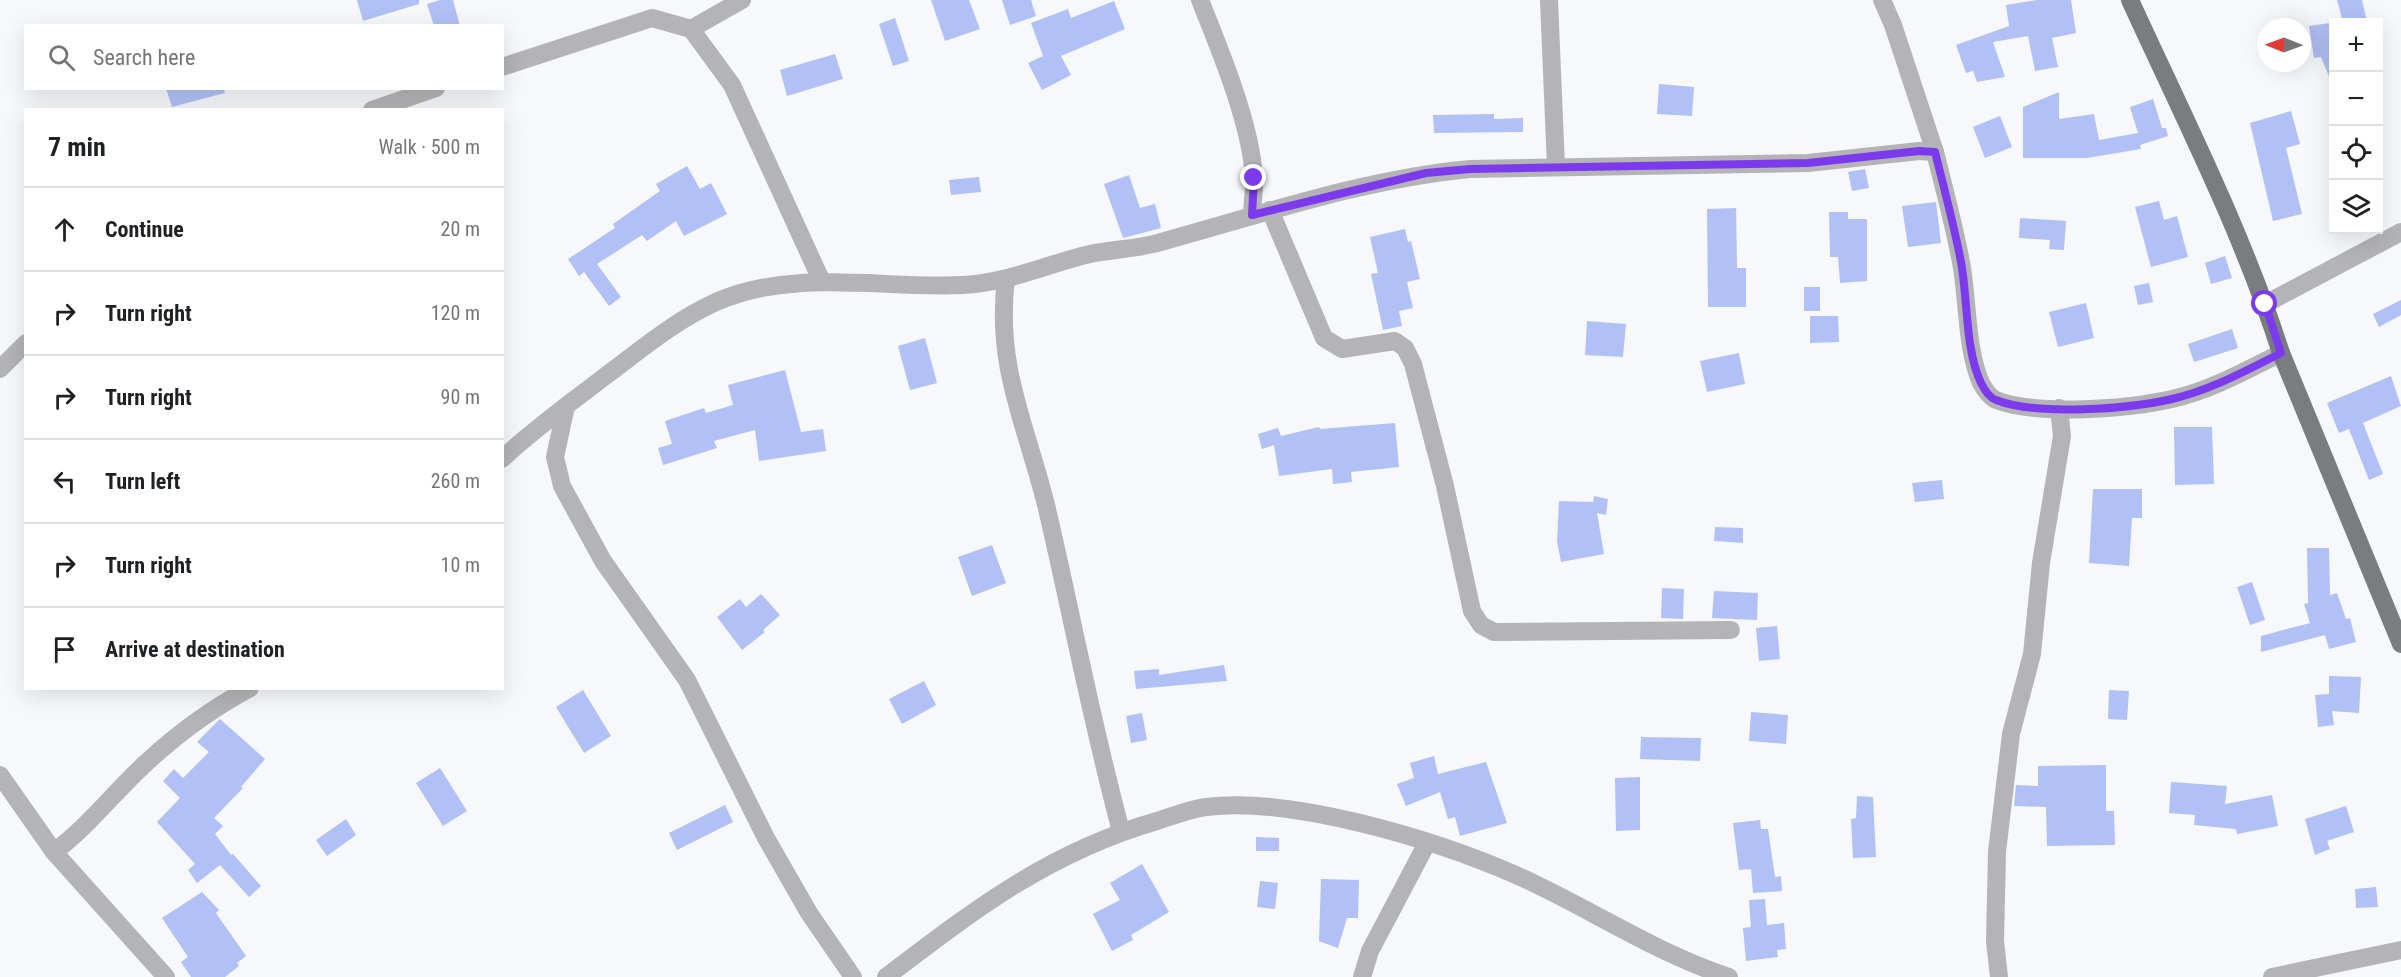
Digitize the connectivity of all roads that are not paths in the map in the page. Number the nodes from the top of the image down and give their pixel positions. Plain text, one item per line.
1 (742, 0) edge
2 (1200, 0) edge
3 (1549, 0) edge
4 (1882, 0) edge
5 (2130, 0) edge
6 (691, 29) junction
7 (504, 66) edge
8 (430, 90) edge
9 (378, 108) edge
10 (1935, 152) junction
11 (1556, 167) junction
12 (1270, 210) junction
13 (1252, 215) junction
14 (2401, 232) edge
15 (1006, 279) junction
16 (822, 282) junction
17 (2265, 304) junction
18 (24, 345) edge
19 (2281, 353) junction
20 (0, 369) edge
21 (566, 406) junction
22 (2059, 408) junction
23 (504, 457) edge
24 (2396, 619) edge
25 (1731, 630) dead end
26 (2401, 644) edge
27 (246, 690) edge
28 (0, 775) edge
29 (1121, 831) junction
30 (1427, 843) junction
31 (54, 852) junction
32 (2401, 950) edge
33 (166, 977) edge
34 (853, 977) edge
35 (886, 977) edge
36 (1362, 977) edge
37 (1729, 977) edge
38 (1999, 977) edge
39 (2272, 977) edge

1 - 6 street
2 - 13 street
3 - 11 street
4 - 10 street
5 - 17 main road
6 - 7 street
6 - 16 street
8 - 9 street
10 - 11 street
10 - 22 street
11 - 12 street
12 - 13 street
12 - 25 street
13 - 15 street
14 - 17 street
15 - 16 street
15 - 29 street
16 - 21 street
17 - 19 main road
18 - 20 street
19 - 22 street
19 - 24 main road
21 - 23 street
21 - 34 street
22 - 38 street
24 - 26 main road
27 - 31 street
28 - 31 street
29 - 30 street
29 - 35 street
30 - 36 street
30 - 37 street
31 - 33 street
32 - 39 street

